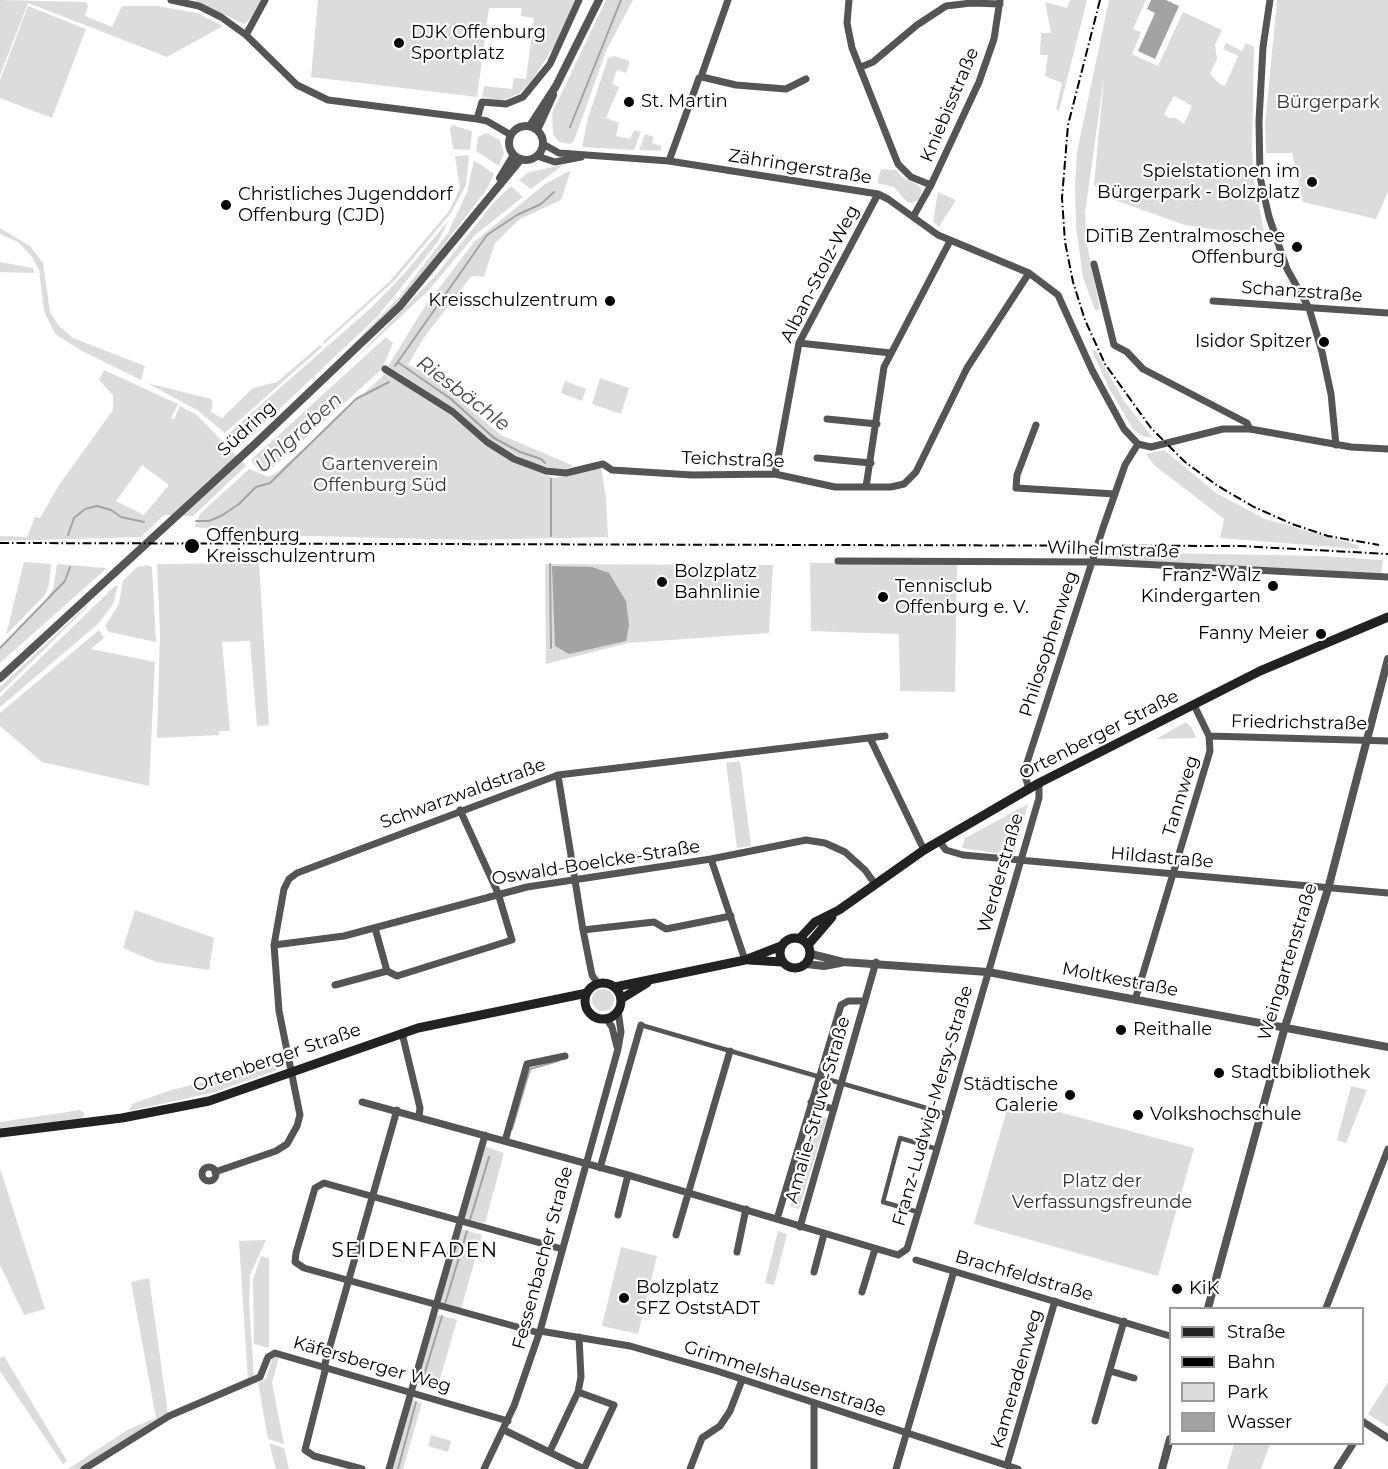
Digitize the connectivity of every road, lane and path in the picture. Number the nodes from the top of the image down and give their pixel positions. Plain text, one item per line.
1 (171, 0) edge
2 (265, 0) edge
3 (579, 0) edge
4 (599, 0) edge
5 (728, 0) edge
6 (849, 0) edge
7 (1270, 0) edge
8 (1000, 2) edge
9 (246, 35) junction
10 (861, 67) junction
11 (701, 76) junction
12 (806, 79) dead end
13 (477, 119) junction
14 (534, 128) junction
15 (511, 135) junction
16 (543, 144) junction
17 (537, 156) junction
18 (586, 156) junction
19 (517, 157) junction
20 (669, 161) junction
21 (932, 185) junction
22 (878, 195) junction
23 (913, 217) junction
24 (950, 241) junction
25 (1094, 264) dead end
26 (1029, 273) junction
27 (1213, 301) dead end
28 (1310, 308) junction
29 (1388, 313) edge
30 (799, 343) junction
31 (891, 353) junction
32 (385, 369) dead end
33 (827, 419) dead end
34 (877, 424) junction
35 (1036, 424) dead end
36 (1250, 429) junction
37 (1138, 444) junction
38 (1336, 445) junction
39 (1388, 449) edge
40 (817, 458) dead end
41 (871, 463) junction
42 (776, 474) junction
43 (866, 487) junction
44 (1115, 494) junction
45 (838, 561) dead end
46 (1091, 563) junction
47 (1388, 577) edge
48 (1388, 617) edge
49 (1388, 659) edge
50 (0, 678) edge
51 (1194, 705) junction
52 (885, 736) dead end
53 (1209, 736) junction
54 (870, 738) junction
55 (1369, 739) junction
56 (1388, 741) edge
57 (558, 774) junction
58 (1039, 783) junction
59 (1029, 789) junction
60 (460, 810) junction
61 (939, 841) junction
62 (924, 850) junction
63 (711, 860) junction
64 (1019, 861) junction
65 (1174, 874) junction
66 (576, 878) junction
67 (875, 884) junction
68 (1328, 889) junction
69 (498, 893) junction
70 (1388, 893) edge
71 (839, 910) junction
72 (731, 916) junction
73 (375, 928) junction
74 (583, 930) junction
75 (800, 938) junction
76 (274, 945) junction
77 (781, 945) junction
78 (809, 949) junction
79 (744, 960) junction
80 (782, 962) junction
81 (843, 962) junction
82 (876, 962) junction
83 (806, 964) junction
84 (387, 971) junction
85 (988, 972) junction
86 (655, 980) junction
87 (598, 984) junction
88 (334, 985) dead end
89 (615, 987) junction
90 (587, 993) junction
91 (621, 999) junction
92 (563, 1000) junction
93 (1135, 1000) junction
94 (865, 1001) junction
95 (586, 1007) junction
96 (618, 1010) junction
97 (606, 1018) junction
98 (641, 1025) joint
99 (1284, 1030) junction
100 (402, 1032) junction
101 (1388, 1047) edge
102 (618, 1049) junction
103 (730, 1051) junction
104 (565, 1056) dead end
105 (292, 1072) junction
106 (819, 1076) junction
107 (841, 1083) junction
108 (362, 1102) dead end
109 (811, 1102) junction
110 (833, 1109) junction
111 (397, 1110) junction
112 (947, 1114) junction
113 (419, 1116) junction
114 (0, 1132) edge
115 (485, 1135) junction
116 (505, 1141) junction
117 (937, 1149) junction
118 (1388, 1149) edge
119 (584, 1165) junction
120 (600, 1168) junction
121 (215, 1172) dead end
122 (628, 1175) junction
123 (689, 1193) junction
124 (373, 1196) junction
125 (746, 1209) junction
126 (918, 1212) junction
127 (618, 1215) dead end
128 (777, 1219) junction
129 (460, 1221) junction
130 (800, 1227) junction
131 (824, 1234) junction
132 (676, 1235) dead end
133 (562, 1249) junction
134 (875, 1249) junction
135 (737, 1251) dead end
136 (916, 1260) dead end
137 (954, 1271) junction
138 (814, 1272) dead end
139 (349, 1281) junction
140 (862, 1292) dead end
141 (1055, 1301) junction
142 (436, 1306) junction
143 (1208, 1307) edge
144 (1326, 1307) edge
145 (1124, 1321) junction
146 (539, 1332) junction
147 (1169, 1336) edge
148 (579, 1337) junction
149 (325, 1367) junction
150 (1110, 1371) junction
151 (1134, 1378) dead end
152 (742, 1380) junction
153 (411, 1391) junction
154 (578, 1392) junction
155 (814, 1403) junction
156 (508, 1420) junction
157 (1095, 1421) dead end
158 (1364, 1425) edge
159 (504, 1430) junction
160 (906, 1434) junction
161 (1388, 1438) edge
162 (1169, 1443) edge
163 (1352, 1445) edge
164 (550, 1452) junction
165 (1007, 1465) junction
166 (575, 1467) edge
167 (84, 1469) edge
168 (362, 1469) edge
169 (389, 1469) edge
170 (484, 1469) edge
171 (584, 1469) edge
172 (690, 1469) edge
173 (814, 1469) edge
174 (896, 1469) edge
175 (1018, 1469) edge
176 (1162, 1469) edge
177 (1337, 1469) edge

1 - 9 street
2 - 9 street
3 - 13 street
4 - 14 street
5 - 11 street
6 - 10 street
7 - 28 street
8 - 10 street
8 - 21 street, Kniebisstraße
9 - 13 street
10 - 21 street
11 - 12 street
11 - 20 street
13 - 15 street
14 - 15 street
14 - 16 street
15 - 19 street
16 - 17 street
16 - 18 street, Zähringerstraße
17 - 18 street, Zähringerstraße
17 - 19 street
18 - 20 street, Zähringerstraße
19 - 50 street, Südring
20 - 22 street, Zähringerstraße
21 - 23 street, Kniebisstraße
22 - 23 street, Zähringerstraße
22 - 30 street, Alban-Stolz-Weg
23 - 24 street, Zähringerstraße
24 - 26 street, Zähringerstraße
24 - 31 street
25 - 36 street
26 - 37 street, Zähringerstraße
26 - 43 street, Teichstraße
27 - 28 street, Schanzstraße
28 - 29 street, Schanzstraße
28 - 38 street
30 - 31 street
30 - 42 street, Alban-Stolz-Weg
31 - 34 street
32 - 42 street, Teichstraße
33 - 34 street
34 - 41 street
35 - 44 street
36 - 37 street
36 - 38 street
37 - 44 street, Philosophenweg
38 - 39 street
40 - 41 street
41 - 43 street
42 - 43 street, Teichstraße
44 - 46 street, Philosophenweg
45 - 46 street, Wilhelmstraße
46 - 47 street, Wilhelmstraße
46 - 59 street, Philosophenweg
48 - 51 main road, Ortenberger Straße
49 - 55 street, Weingartenstraße
51 - 53 street, Tannweg
51 - 58 main road, Ortenberger Straße
52 - 54 street, Schwarzwaldstraße
53 - 55 street, Friedrichstraße
53 - 65 street, Tannweg
54 - 57 street, Schwarzwaldstraße
54 - 62 street
55 - 56 street, Friedrichstraße
55 - 68 street, Weingartenstraße
57 - 60 street, Schwarzwaldstraße
57 - 66 street
58 - 59 main road, Ortenberger Straße
58 - 64 street, Werderstraße
59 - 61 main road, Ortenberger Straße
60 - 69 street
60 - 76 street, Schwarzwaldstraße
61 - 62 main road, Ortenberger Straße
61 - 64 street, Hildastraße
62 - 67 main road, Ortenberger Straße
63 - 66 street, Oswald-Boelcke-Straße
63 - 67 street, Oswald-Boelcke-Straße
63 - 72 street
64 - 65 street, Hildastraße
64 - 85 street, Werderstraße
65 - 68 street, Hildastraße
65 - 93 street, Tannweg
66 - 69 street, Oswald-Boelcke-Straße
66 - 74 street
67 - 71 main road, Ortenberger Straße
68 - 70 street, Hildastraße
68 - 99 street, Weingartenstraße
69 - 73 street, Oswald-Boelcke-Straße
69 - 84 street
71 - 75 main road, Ortenberger Straße
71 - 78 main road, Ortenberger Straße
72 - 74 street
72 - 79 street
73 - 76 street, Oswald-Boelcke-Straße
73 - 84 street
74 - 87 street
75 - 77 main road
75 - 78 main road
76 - 105 street, Schwarzwaldstraße
77 - 79 main road
77 - 80 main road
78 - 81 street, Moltkestraße
78 - 83 main road
79 - 80 main road
79 - 86 main road
80 - 83 main road
81 - 82 street, Moltkestraße
81 - 83 street, Moltkestraße
82 - 85 street, Moltkestraße
82 - 94 street, Amalie-Struve-Straße
84 - 88 street
85 - 93 street, Moltkestraße
85 - 112 street, Franz-Ludwig-Mersy-Straße
86 - 89 main road
86 - 91 main road
87 - 89 main road
87 - 90 main road
89 - 91 main road
90 - 92 main road, Ortenberger Straße
90 - 95 main road
91 - 96 main road
92 - 95 main road, Ortenberger Straße
92 - 100 main road, Ortenberger Straße
93 - 99 street, Moltkestraße
94 - 106 street, Amalie-Struve-Straße
94 - 107 street, Amalie-Struve-Straße
95 - 97 main road
96 - 97 main road
96 - 102 street, Fessenbacher Straße
97 - 102 street
98 - 103 street
98 - 120 street
99 - 101 street, Moltkestraße
99 - 143 street, Weingartenstraße
100 - 105 main road, Ortenberger Straße
100 - 113 street
102 - 119 street, Fessenbacher Straße
103 - 106 street
103 - 123 street
104 - 116 street
105 - 114 main road, Ortenberger Straße
105 - 121 street, Schwarzwaldstraße
106 - 107 street
106 - 109 street
107 - 110 street, Amalie-Struve-Straße
107 - 112 street
108 - 111 street, Franz-Ludwig-Mersy-Straße
109 - 110 street
109 - 128 street
110 - 130 street, Amalie-Struve-Straße
111 - 113 street, Franz-Ludwig-Mersy-Straße
111 - 124 street
112 - 117 street, Franz-Ludwig-Mersy-Straße
113 - 115 street, Franz-Ludwig-Mersy-Straße
115 - 116 street, Franz-Ludwig-Mersy-Straße
115 - 129 street
116 - 119 street, Franz-Ludwig-Mersy-Straße
117 - 126 street, Franz-Ludwig-Mersy-Straße
117 - 126 street
118 - 144 street
119 - 120 street, Franz-Ludwig-Mersy-Straße
119 - 133 street, Fessenbacher Straße
120 - 122 street, Franz-Ludwig-Mersy-Straße
122 - 123 street, Franz-Ludwig-Mersy-Straße
122 - 127 street
123 - 125 street, Franz-Ludwig-Mersy-Straße
123 - 132 street
124 - 129 street
124 - 139 street
124 - 139 street, Grimmelshausenstraße
125 - 128 street, Franz-Ludwig-Mersy-Straße
125 - 135 street
126 - 134 street, Franz-Ludwig-Mersy-Straße
128 - 130 street, Franz-Ludwig-Mersy-Straße
129 - 133 street
129 - 142 street
130 - 131 street, Franz-Ludwig-Mersy-Straße
131 - 134 street, Franz-Ludwig-Mersy-Straße
131 - 138 street
133 - 146 street, Fessenbacher Straße
134 - 140 street
136 - 137 street, Brachfeldstraße
137 - 141 street, Brachfeldstraße
137 - 160 street
139 - 142 street, Grimmelshausenstraße
139 - 149 street
141 - 145 street, Brachfeldstraße
141 - 165 street, Kameradenweg
142 - 146 street, Grimmelshausenstraße
142 - 153 street
145 - 147 street, Brachfeldstraße
145 - 150 street
146 - 148 street, Grimmelshausenstraße
146 - 156 street, Fessenbacher Straße
148 - 152 street, Grimmelshausenstraße
148 - 154 street
149 - 153 street, Käfersberger Weg
149 - 167 street, Käfersberger Weg
149 - 168 street
150 - 151 street
150 - 157 street
152 - 155 street, Grimmelshausenstraße
152 - 172 street
153 - 156 street, Käfersberger Weg
153 - 169 street
154 - 164 street
154 - 171 street
155 - 160 street, Grimmelshausenstraße
155 - 173 street
156 - 159 street, Fessenbacher Straße
158 - 161 street
159 - 164 street
159 - 170 street, Fessenbacher Straße
160 - 165 street, Grimmelshausenstraße
160 - 174 street
162 - 176 street
163 - 177 street
164 - 166 street
165 - 175 street, Grimmelshausenstraße
166 - 171 street

